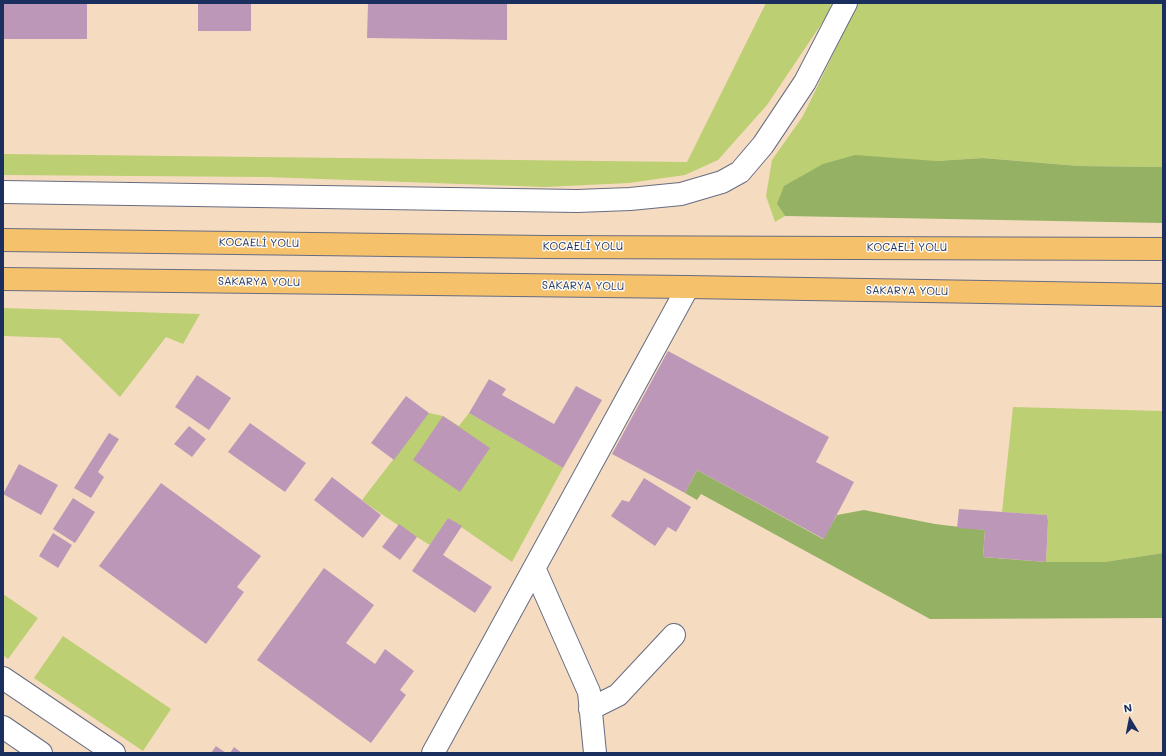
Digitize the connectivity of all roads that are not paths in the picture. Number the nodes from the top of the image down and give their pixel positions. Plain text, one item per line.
1 (846, 3) edge
2 (3, 192) edge
3 (3, 240) edge
4 (1163, 249) edge
5 (3, 279) edge
6 (688, 287) junction
7 (1163, 295) edge
8 (535, 570) junction
9 (674, 635) dead end
10 (3, 678) edge
11 (590, 709) junction
12 (3, 727) edge
13 (41, 753) edge
14 (114, 753) edge
15 (433, 753) edge
16 (595, 753) edge

1 - 2 street
3 - 4 highway, KOCAELİ YOLU
5 - 6 highway, SAKARYA YOLU
6 - 7 highway, SAKARYA YOLU
6 - 8 street
8 - 11 street
8 - 15 street
9 - 11 street
10 - 14 street
11 - 16 street
12 - 13 street

